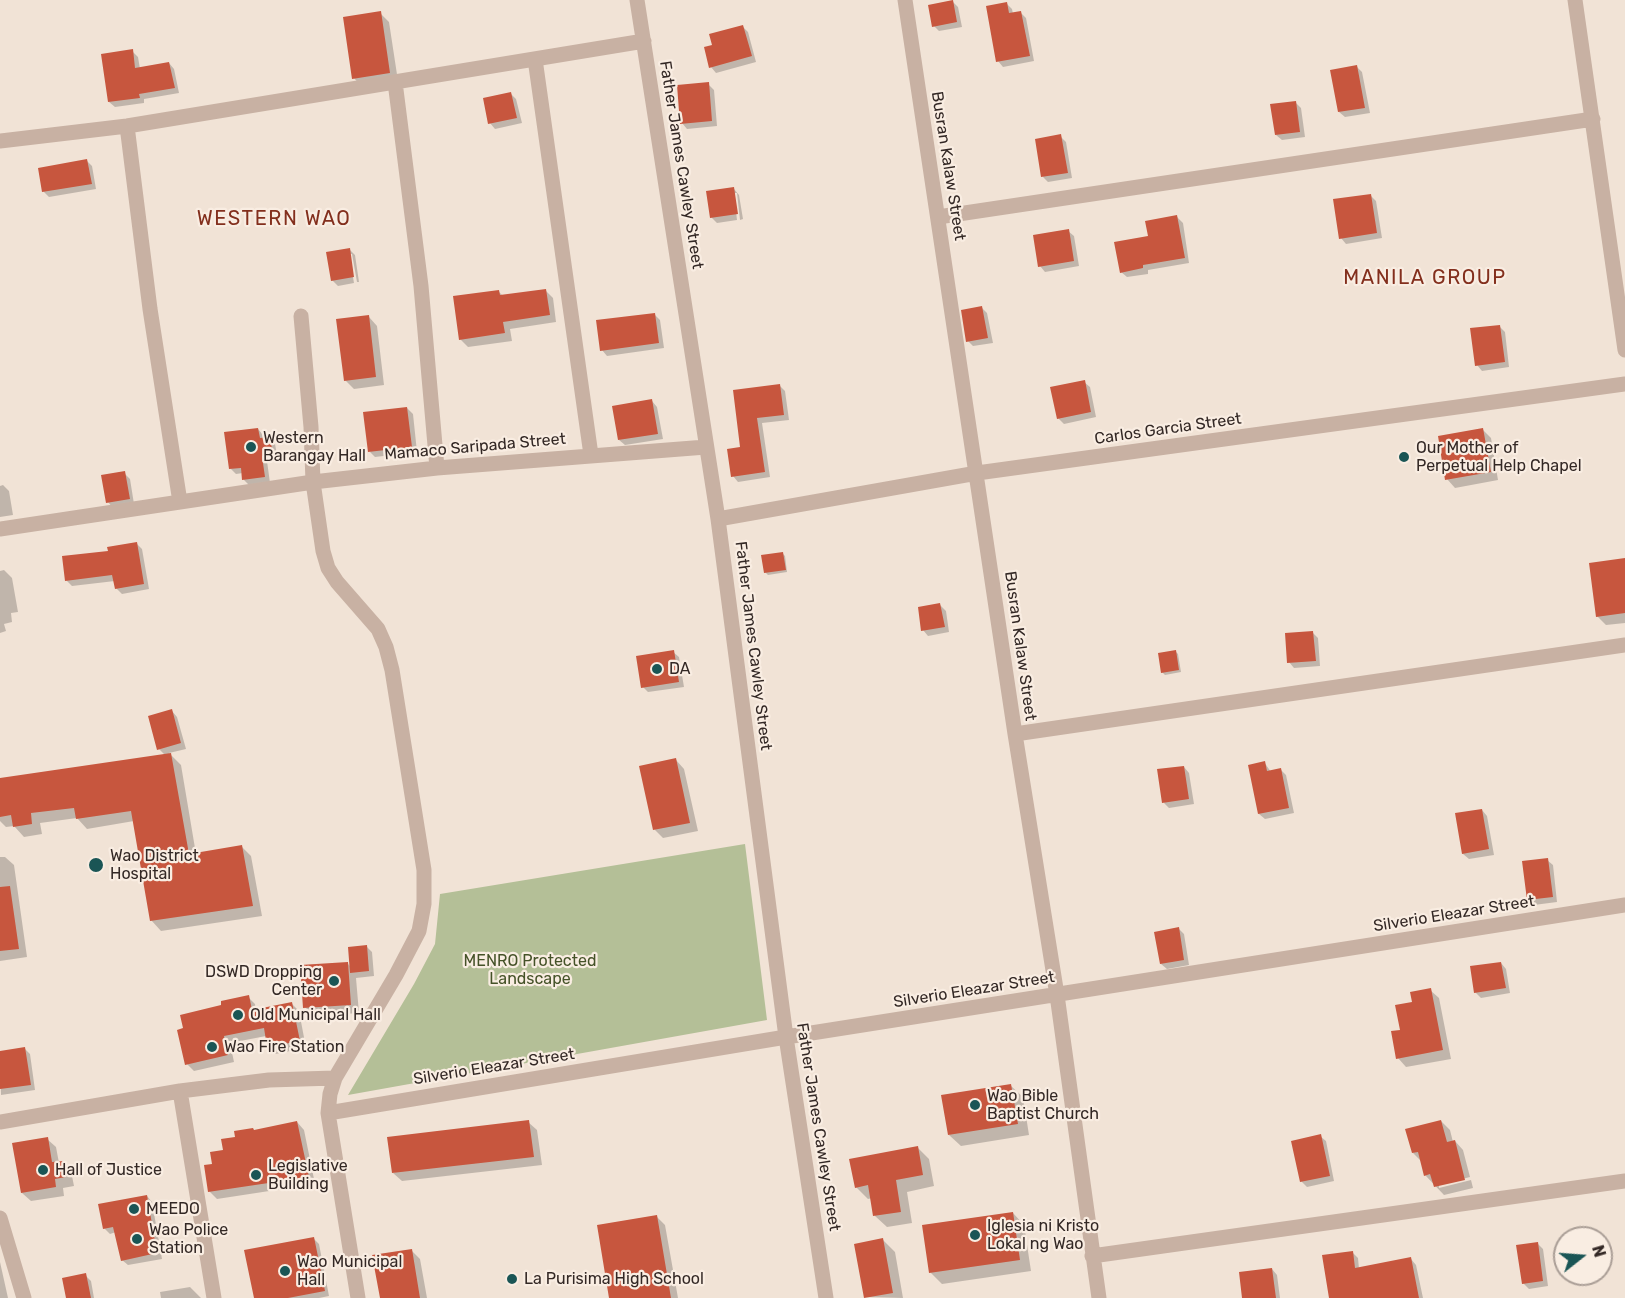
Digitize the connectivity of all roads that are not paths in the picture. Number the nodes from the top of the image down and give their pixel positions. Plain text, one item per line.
1 (638, 0) edge
2 (905, 0) edge
3 (1575, 0) edge
4 (644, 41) junction
5 (535, 59) junction
6 (395, 82) junction
7 (1593, 119) junction
8 (127, 126) junction
9 (0, 141) edge
10 (938, 217) junction
11 (301, 316) dead end
12 (1625, 350) edge
13 (1625, 384) edge
14 (706, 447) junction
15 (591, 455) junction
16 (437, 468) junction
17 (977, 473) junction
18 (313, 482) junction
19 (180, 502) junction
20 (718, 519) junction
21 (0, 529) edge
22 (1625, 645) edge
23 (1015, 734) junction
24 (1625, 905) edge
25 (1057, 995) junction
26 (786, 1037) junction
27 (335, 1078) junction
28 (180, 1091) junction
29 (328, 1113) junction
30 (0, 1122) edge
31 (1625, 1180) edge
32 (0, 1218) edge
33 (1092, 1256) junction
34 (24, 1298) edge
35 (214, 1298) edge
36 (358, 1298) edge
37 (826, 1298) edge
38 (1099, 1298) edge

1 - 4 street, Father James Cawley Street
2 - 10 street, Busran Kalaw Street
3 - 7 street
4 - 5 street
4 - 14 street, Father James Cawley Street
5 - 6 street
5 - 15 street
6 - 8 street
6 - 16 street
7 - 10 street
7 - 12 street
8 - 9 street
8 - 19 street
10 - 17 street, Busran Kalaw Street
11 - 18 street
13 - 17 street, Carlos Garcia Street
14 - 15 street, Mamaco Saripada Street
14 - 20 street, Father James Cawley Street
15 - 16 street, Mamaco Saripada Street
16 - 18 street, Mamaco Saripada Street
17 - 20 street, Carlos Garcia Street
17 - 23 street, Busran Kalaw Street
18 - 19 street, Mamaco Saripada Street
18 - 27 street
19 - 21 street, Mamaco Saripada Street
20 - 26 street, Father James Cawley Street
22 - 23 street
23 - 25 street, Busran Kalaw Street
24 - 25 street, Silverio Eleazar Street
25 - 26 street, Silverio Eleazar Street
25 - 33 street, Busran Kalaw Street
26 - 29 street, Silverio Eleazar Street
26 - 37 street, Father James Cawley Street
27 - 28 street
27 - 29 street
28 - 30 street
28 - 35 street
29 - 36 street
31 - 33 street
32 - 34 street
33 - 38 street, Busran Kalaw Street

